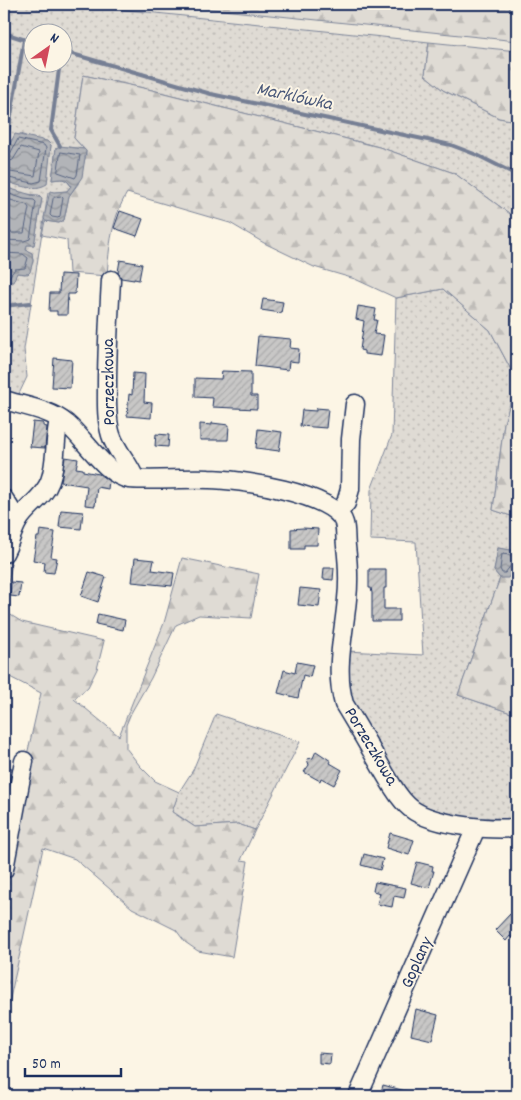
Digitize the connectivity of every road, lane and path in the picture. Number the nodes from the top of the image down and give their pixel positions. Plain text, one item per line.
1 (111, 280) dead end
2 (4, 400) edge
3 (355, 404) dead end
4 (60, 420) junction
5 (127, 483) junction
6 (4, 499) edge
7 (338, 513) junction
8 (18, 521) junction
9 (4, 553) edge
10 (24, 761) dead end
11 (476, 828) junction
12 (517, 828) edge
13 (4, 869) edge
14 (358, 1096) edge

1 - 5 street, Porzeczkowa
2 - 4 street, Porzeczkowa
3 - 7 street
4 - 5 street, Porzeczkowa
4 - 8 street
5 - 7 street
6 - 8 street
7 - 11 street, Porzeczkowa
8 - 9 street
10 - 13 street
11 - 12 street, Porzeczkowa
11 - 14 street, Goplany

